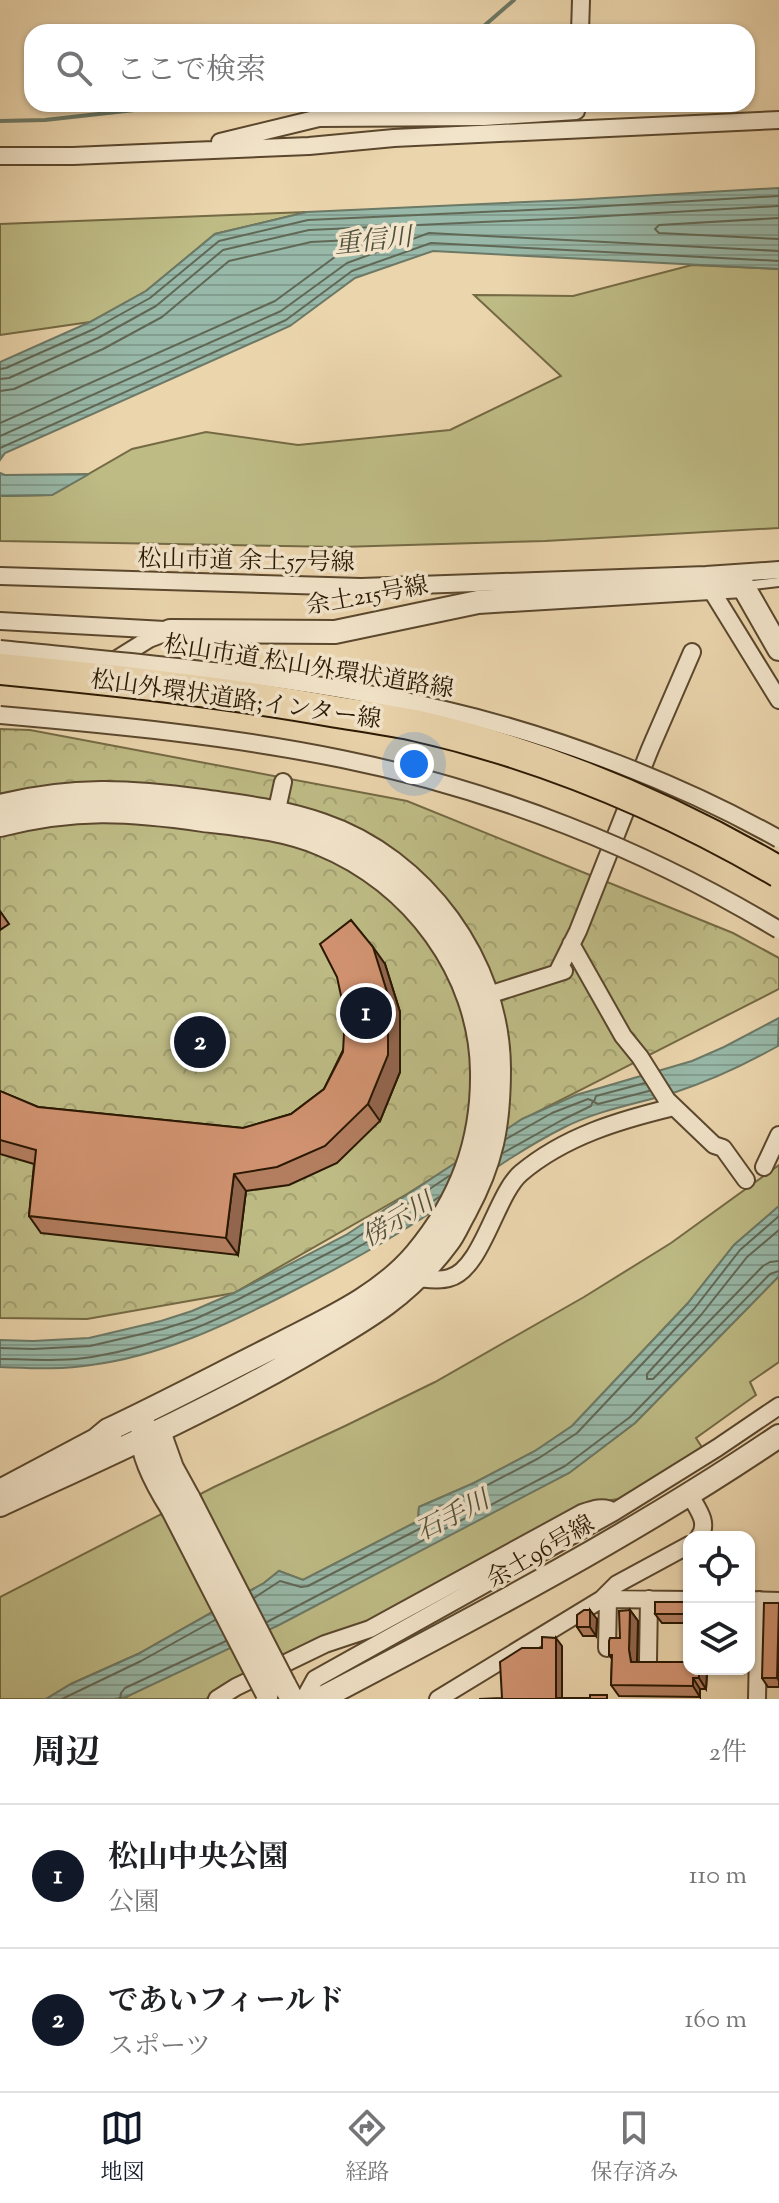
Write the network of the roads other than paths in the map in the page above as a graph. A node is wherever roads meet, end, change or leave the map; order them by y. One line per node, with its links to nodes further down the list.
1 (581, 0): 2 (street)
2 (580, 24)
3 (561, 112): 5 (street)
4 (779, 120): 5 (street)
5 (209, 149): 6 (street)
6 (0, 156)
7 (779, 570): 9 (street)
8 (0, 576): 10 (street, 松山市道 余土57号線)
9 (741, 580): 10 (street, 余土215号線); 11 (lane); 15 (street)
10 (708, 582): 13 (street, 余土215号線); 19 (street)
11 (779, 582)
12 (0, 621): 13 (street, 余土215号線)
13 (170, 631): 17 (street)
14 (0, 649): 25 (street, 松山市道 松山外環状道路線, bridge)
15 (779, 649)
16 (692, 652): 28 (street)
17 (0, 661)
18 (0, 669): 26 (highway, 松山外環状道路;インター線, bridge)
19 (779, 700)
20 (0, 715): 27 (street, bridge)
21 (283, 782): 23 (street)
22 (0, 806): 23 (street)
23 (274, 820): 24 (street); 31 (street)
24 (0, 825)
25 (779, 839)
26 (779, 872)
27 (779, 930)
28 (571, 944): 29 (street); 30 (street)
29 (582, 966): 30 (street); 33 (street)
30 (557, 973): 31 (street)
31 (479, 998): 32 (street)
32 (490, 1104): 37 (street); 39 (street)
33 (671, 1104): 36 (street); 37 (street)
34 (779, 1135): 35 (street)
35 (764, 1167)
36 (746, 1180)
37 (418, 1278): 40 (street)
38 (779, 1406): 49 (street)
39 (153, 1409): 42 (street); 43 (street)
40 (192, 1416): 42 (street); 44 (street)
41 (779, 1436): 46 (street, 余土96号線)
42 (146, 1440): 43 (street); 44 (street); 47 (street)
43 (104, 1446): 45 (street); 48 (street)
44 (172, 1468): 47 (street)
45 (6, 1483)
46 (689, 1494): 50 (street); 65 (street, 余土96号線)
47 (180, 1504): 62 (street, bridge)
48 (0, 1505)
49 (614, 1512): 63 (street); 64 (street)
50 (703, 1531)
51 (683, 1548): 52 (street)
52 (636, 1573): 53 (street); 54 (street)
53 (605, 1599): 54 (street); 59 (street); 61 (street)
54 (646, 1599): 55 (street); 60 (street)
55 (683, 1600)
56 (755, 1600): 57 (street)
57 (779, 1601)
58 (754, 1603): 67 (street)
59 (607, 1648)
60 (648, 1661)
61 (461, 1692): 66 (street)
62 (278, 1694)
63 (217, 1699)
64 (304, 1699)
65 (320, 1699)
66 (438, 1699)
67 (757, 1699)

